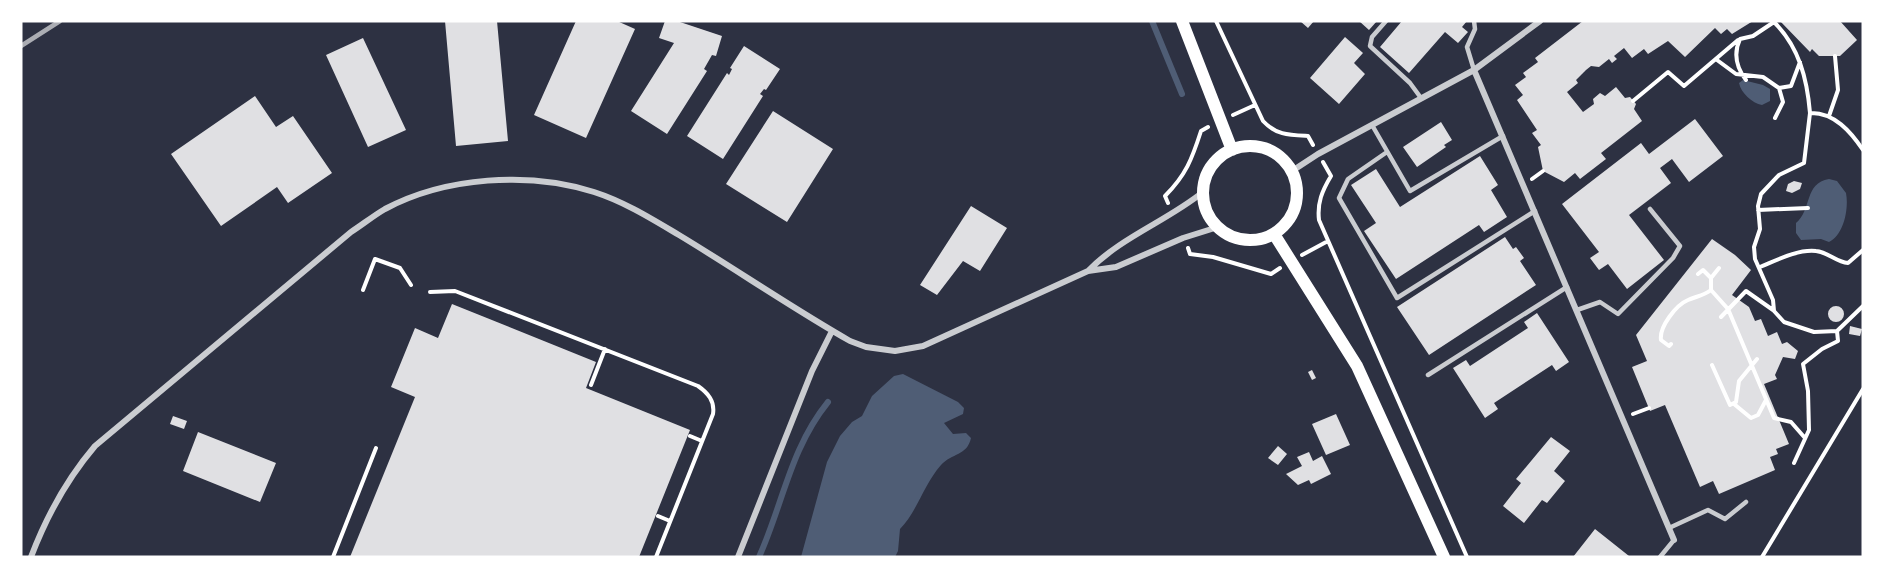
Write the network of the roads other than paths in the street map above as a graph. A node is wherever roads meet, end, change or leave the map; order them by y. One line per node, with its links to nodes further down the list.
1 (1182, 21): 9 (main road)
2 (1386, 21): 6 (lane)
3 (1474, 21): 5 (lane)
4 (1540, 21): 5 (street)
5 (1474, 69): 6 (street); 8 (street)
6 (1421, 98): 7 (street)
7 (1372, 125): 10 (lane); 11 (street)
8 (1503, 136): 10 (lane); 14 (street)
9 (1232, 150): 11 (main road); 12 (main road)
10 (1387, 152): 14 (lane)
11 (1292, 171): 16 (main road)
12 (1203, 192): 15 (main road); 17 (street)
13 (1650, 209): 19 (lane)
14 (1535, 210): 18 (street)
15 (1218, 227): 16 (main road); 17 (street)
16 (1275, 234): 27 (main road)
17 (1088, 271): 20 (street)
18 (1567, 287): 19 (street); 21 (lane)
19 (1577, 310): 23 (street)
20 (832, 330): 25 (street); 26 (street)
21 (1428, 375)
22 (1746, 502): 23 (lane)
23 (1669, 528): 24 (street)
24 (1674, 540): 28 (lane)
25 (31, 557)
26 (738, 557)
27 (1444, 557)
28 (1660, 557)

